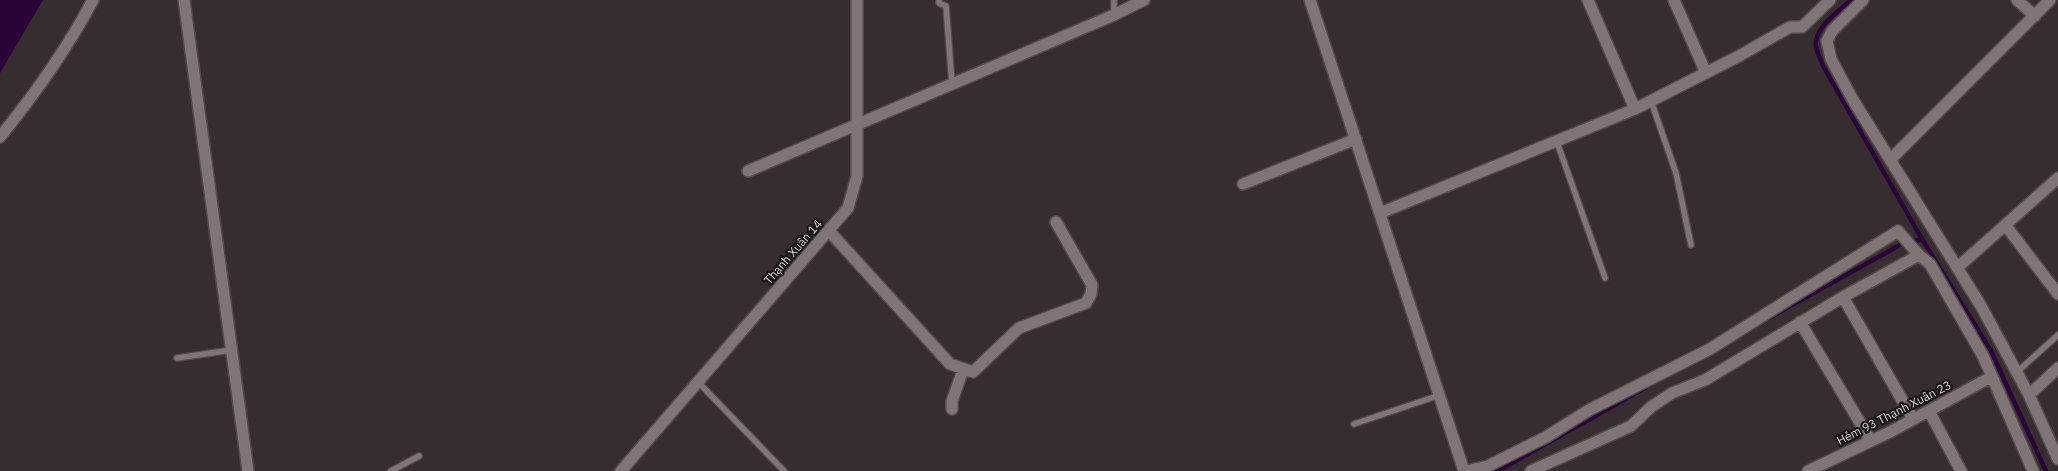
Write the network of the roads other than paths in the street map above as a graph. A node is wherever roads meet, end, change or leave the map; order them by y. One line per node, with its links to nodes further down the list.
1 (93, 0): 21 (street)
2 (184, 0): 40 (street)
3 (857, 0): 20 (street, Thạnh Xuân 14)
4 (939, 0): 17 (lane)
5 (1114, 0): 14 (lane)
6 (1144, 0): 14 (street)
7 (1310, 0): 22 (street)
8 (1588, 0): 19 (street)
9 (1674, 0): 16 (street)
10 (1830, 0): 16 (street)
11 (1863, 0): 24 (street)
12 (2018, 0): 15 (street)
13 (2050, 0): 15 (street)
14 (1114, 16): 17 (street)
15 (2035, 16): 24 (street)
16 (1706, 73): 18 (street)
17 (952, 84): 20 (street)
18 (1651, 101): 19 (street); 32 (lane)
19 (1635, 109): 23 (street)
20 (858, 124): 25 (street); 31 (street, Thạnh Xuân 14)
21 (0, 137)
22 (1356, 139): 27 (street); 28 (street)
23 (1557, 142): 28 (street); 35 (lane)
24 (1890, 160): 34 (street)
25 (748, 171)
26 (2058, 178): 30 (street)
27 (1243, 184)
28 (1380, 213): 47 (street)
29 (1056, 222): 43 (street)
30 (2006, 226): 34 (street); 36 (street)
31 (829, 231): 43 (street); 46 (street, Thạnh Xuân 14)
32 (1691, 246)
33 (1919, 256): 37 (street); 45 (street); 60 (street)
34 (1957, 268): 44 (street)
35 (1605, 278)
36 (2058, 294)
37 (1843, 297): 38 (street); 51 (street)
38 (1800, 322): 53 (street); 61 (street)
39 (2058, 335): 44 (lane)
40 (232, 350): 41 (lane); 56 (street)
41 (177, 358)
42 (2058, 368): 48 (street)
43 (963, 370): 49 (street)
44 (2017, 372): 48 (street)
45 (1991, 378): 50 (street, Hẻm 93 Thạnh Xuân 23); 64 (street)
46 (698, 382): 58 (street, Thạnh Xuân 14); 59 (lane)
47 (1440, 395): 52 (lane); 60 (street)
48 (2029, 395): 55 (street)
49 (952, 409)
50 (1929, 411): 51 (street, Hẻm 93 Thạnh Xuân 23); 63 (street)
51 (1913, 419): 53 (street, Hẻm 93 Thạnh Xuân 23)
52 (1354, 424)
53 (1871, 441): 62 (street, Hẻm 93 Thạnh Xuân 23)
54 (419, 456): 57 (lane)
55 (2058, 459)
56 (248, 471)
57 (391, 471)
58 (621, 471)
59 (784, 471)
60 (1465, 471)
61 (1531, 471)
62 (1808, 471)
63 (1961, 471)
64 (2033, 471)

